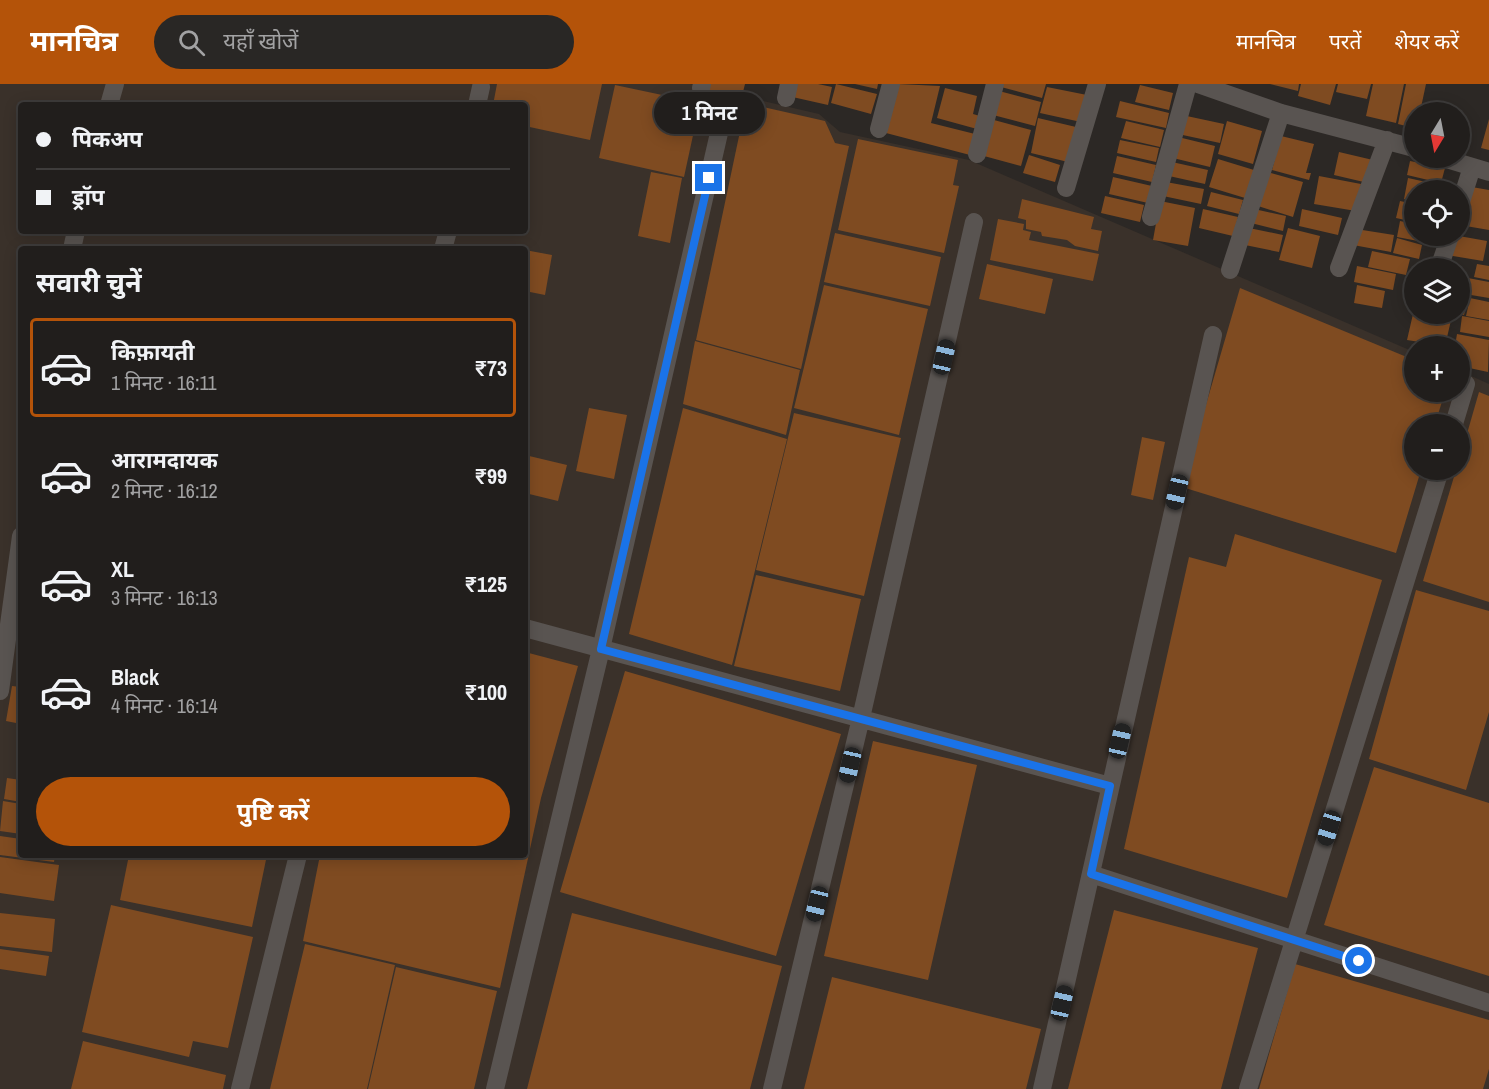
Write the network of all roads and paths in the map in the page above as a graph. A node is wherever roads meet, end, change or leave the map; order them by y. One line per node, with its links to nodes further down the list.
1 (115, 84): 8 (street)
2 (891, 84): 11 (street)
3 (995, 84): 15 (street)
4 (1097, 84): 17 (street)
5 (1188, 84): 19 (street)
6 (1198, 84): 10 (street)
7 (481, 87): 9 (street)
8 (110, 102)
9 (478, 102)
10 (1281, 113): 13 (street); 22 (street)
11 (879, 129)
12 (719, 133): 27 (street)
13 (1387, 140): 14 (street); 21 (street)
14 (1404, 145)
15 (977, 154)
16 (1481, 169): 18 (street)
17 (1066, 188)
18 (1470, 188)
19 (1150, 217)
20 (974, 222): 29 (street)
21 (1340, 268)
22 (1230, 270)
23 (1213, 334): 30 (street)
24 (1437, 480): 33 (street)
25 (18, 558): 28 (street)
26 (528, 629): 27 (street)
27 (601, 649): 29 (street); 36 (street)
28 (0, 691)
29 (861, 718): 30 (street); 37 (street)
30 (1110, 786): 32 (street)
31 (297, 858): 35 (street)
32 (1091, 874): 33 (street); 38 (street)
33 (1294, 940): 34 (street); 39 (street)
34 (1489, 1003)
35 (240, 1089)
36 (495, 1089)
37 (772, 1089)
38 (1042, 1089)
39 (1248, 1089)

